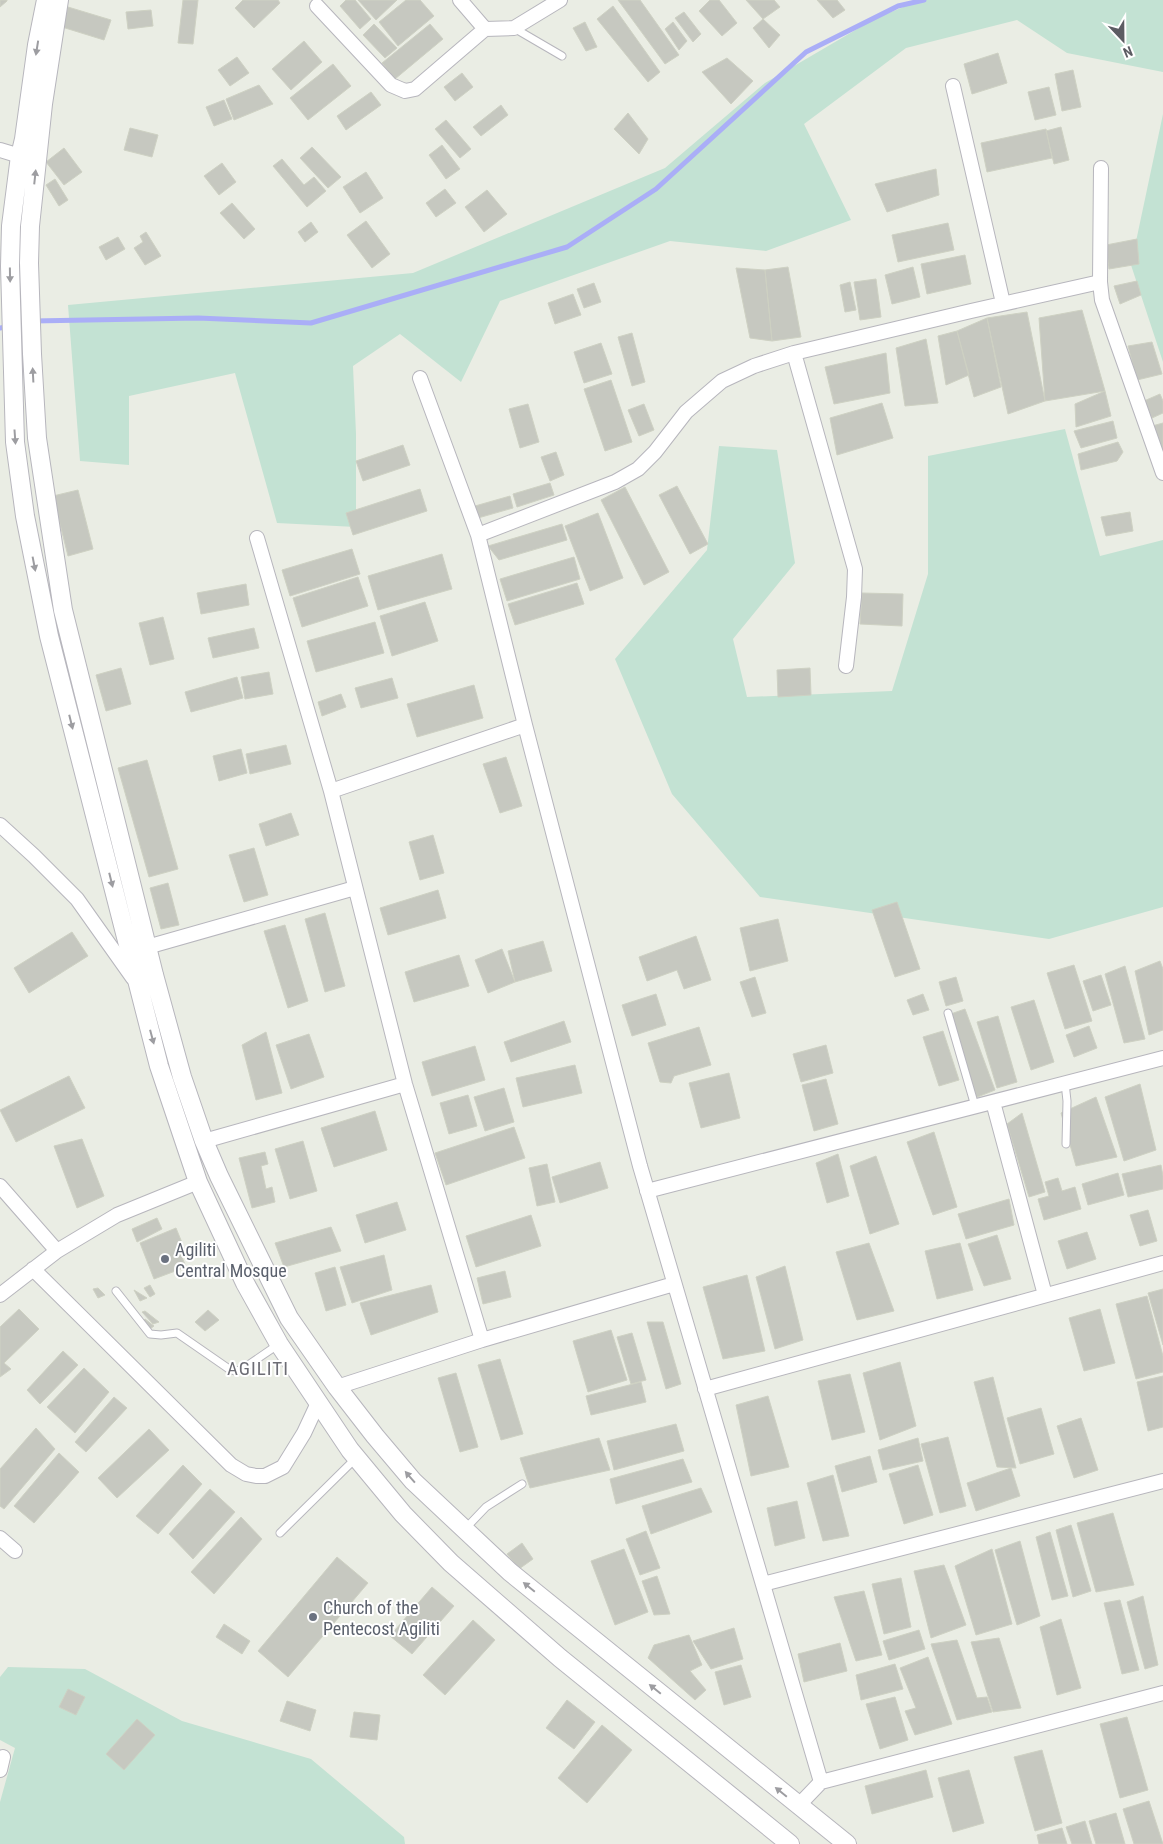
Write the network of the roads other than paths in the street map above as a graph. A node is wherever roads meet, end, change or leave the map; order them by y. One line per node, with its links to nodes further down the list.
1 (46, 0): 11 (street, one-way to 11)
2 (59, 0): 11 (street)
3 (460, 0): 7 (street)
4 (560, 0): 6 (street)
5 (317, 6): 7 (street)
6 (514, 28): 7 (street); 8 (lane)
7 (485, 30)
8 (562, 56)
9 (953, 86): 14 (street)
10 (0, 150): 11 (street)
11 (28, 156): 25 (street, one-way to 11); 26 (street, one-way to 26)
12 (1101, 168): 13 (street)
13 (1100, 282): 14 (street); 17 (street)
14 (1003, 303): 15 (street)
15 (794, 353): 18 (street); 20 (street)
16 (420, 378): 18 (street)
17 (1163, 472)
18 (478, 535): 21 (street)
19 (257, 538): 22 (street)
20 (846, 666)
21 (525, 725): 22 (street); 37 (street)
22 (331, 792): 24 (street)
23 (0, 824): 26 (street)
24 (355, 888): 25 (street); 30 (street)
25 (147, 947): 33 (street)
26 (137, 984): 35 (street, one-way to 35)
27 (948, 1013): 32 (lane)
28 (1163, 1058): 29 (street)
29 (1065, 1083): 31 (street); 34 (lane)
30 (404, 1084): 33 (street); 45 (street)
31 (993, 1102): 32 (street); 44 (street)
32 (975, 1106): 37 (street)
33 (204, 1141): 47 (street)
34 (1066, 1144)
35 (198, 1182): 38 (street); 46 (street)
36 (0, 1186): 38 (street)
37 (647, 1191): 41 (street)
38 (57, 1251): 40 (street)
39 (1163, 1263): 44 (street)
40 (33, 1269): 43 (street); 49 (street)
41 (674, 1284): 45 (street); 48 (street)
42 (116, 1291): 46 (lane)
43 (0, 1295)
44 (1045, 1295): 48 (street)
45 (482, 1340): 47 (street)
46 (279, 1344): 49 (street)
47 (337, 1387): 53 (street, one-way to 47)
48 (705, 1389): 57 (street)
49 (318, 1403): 50 (street)
50 (356, 1458): 54 (lane); 61 (street)
51 (1163, 1481): 57 (street)
52 (522, 1484): 53 (lane)
53 (465, 1530): 60 (street, one-way to 53)
54 (280, 1533)
55 (0, 1538): 56 (street)
56 (16, 1551)
57 (763, 1584): 59 (street)
58 (1163, 1693): 59 (street)
59 (822, 1782): 60 (street)
60 (798, 1806): 62 (street)
61 (790, 1844)
62 (847, 1844)

